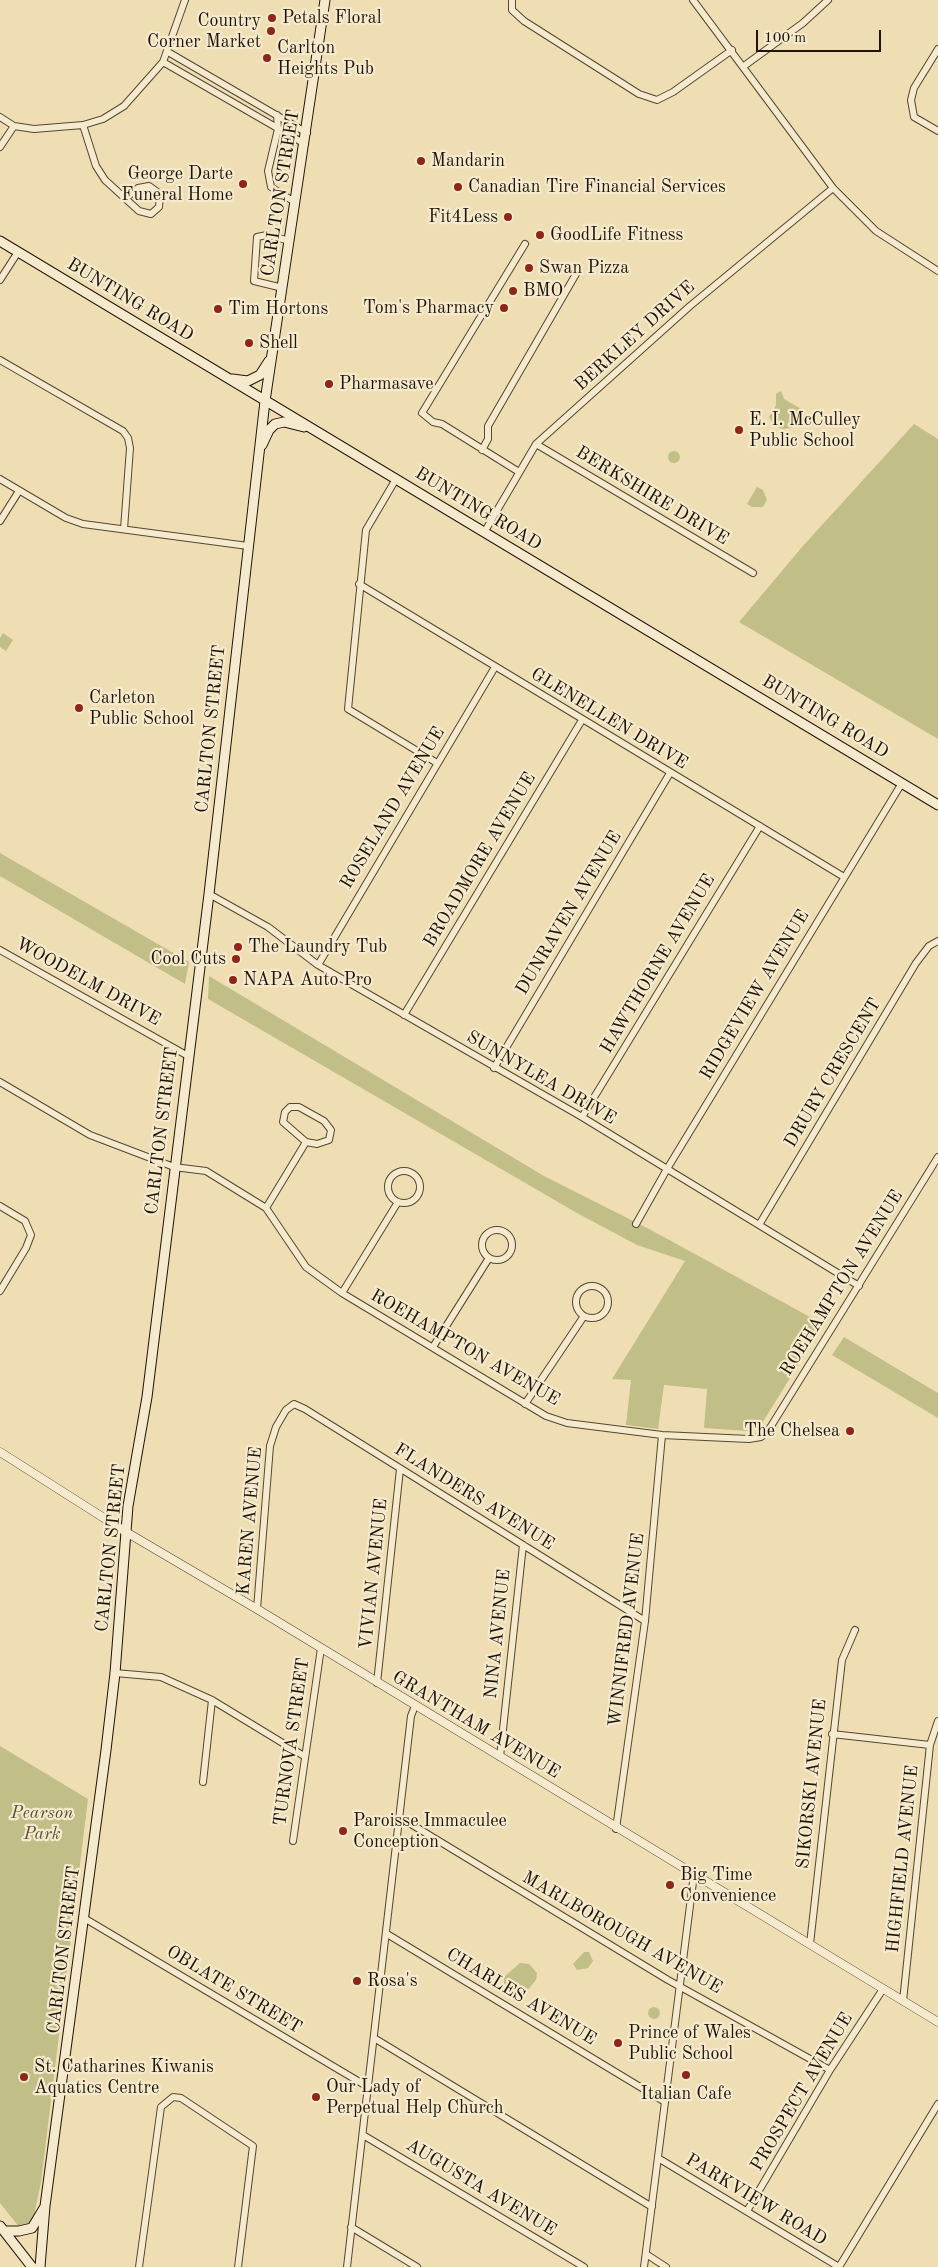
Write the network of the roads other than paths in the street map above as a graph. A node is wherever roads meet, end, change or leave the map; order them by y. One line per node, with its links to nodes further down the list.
1 (185, 0): 8 (street)
2 (325, 0): 17 (main road, CARLTON STREET)
3 (512, 0): 7 (street)
4 (693, 0): 7 (street)
5 (828, 0): 10 (street)
6 (938, 49): 16 (street)
7 (732, 50): 10 (street)
8 (168, 52): 9 (street); 11 (street)
9 (163, 62): 13 (street); 15 (street)
10 (744, 66): 20 (street)
11 (277, 115): 15 (street); 17 (street)
12 (0, 117): 14 (street)
13 (84, 125): 14 (street); 21 (street)
14 (14, 126): 19 (street)
15 (278, 129): 18 (street); 22 (street)
16 (938, 131)
17 (307, 132): 18 (main road, CARLTON STREET)
18 (305, 144): 22 (main road, CARLTON STREET)
19 (0, 147)
20 (833, 188): 27 (street); 36 (street, BERKLEY DRIVE)
21 (126, 198): 21 (street)
22 (296, 203): 24 (main road, CARLTON STREET)
23 (0, 241): 26 (main road, BUNTING ROAD)
24 (290, 241): 30 (main road, CARLTON STREET); 30 (street)
25 (525, 244): 37 (street)
26 (18, 252): 29 (street); 33 (main road, BUNTING ROAD)
27 (938, 271)
28 (576, 274): 37 (street)
29 (0, 280)
30 (283, 288): 31 (main road, CARLTON STREET)
31 (272, 357): 33 (main road); 34 (main road, CARLTON STREET)
32 (0, 360): 44 (street)
33 (229, 379): 34 (main road, BUNTING ROAD)
34 (265, 401): 35 (main road, BUNTING ROAD); 38 (main road, CARLTON STREET)
35 (310, 428): 38 (main road); 41 (main road, BUNTING ROAD)
36 (536, 444): 39 (street, BERKLEY DRIVE); 47 (street, BERKSHIRE DRIVE)
37 (482, 450): 39 (street)
38 (259, 452): 46 (main road, CARLTON STREET)
39 (519, 472): 45 (street, BERKLEY DRIVE)
40 (0, 479): 42 (street)
41 (396, 479): 45 (main road, BUNTING ROAD); 48 (street)
42 (19, 491): 43 (street); 44 (street)
43 (0, 522)
44 (124, 529): 46 (street)
45 (484, 531): 53 (main road, BUNTING ROAD)
46 (248, 546): 57 (main road, CARLTON STREET)
47 (753, 573)
48 (360, 584): 49 (street, GLENELLEN DRIVE); 51 (street)
49 (495, 667): 50 (street, GLENELLEN DRIVE); 51 (street, ROSELAND AVENUE)
50 (582, 720): 52 (street, GLENELLEN DRIVE); 61 (street, BROADMORE AVENUE)
51 (437, 763): 60 (street, ROSELAND AVENUE)
52 (670, 773): 55 (street, GLENELLEN DRIVE); 63 (street, DUNRAVEN AVENUE)
53 (902, 783): 54 (main road, BUNTING ROAD); 56 (street, RIDGEVIEW AVENUE)
54 (938, 805)
55 (760, 826): 56 (street, GLENELLEN DRIVE); 65 (street, HAWTHORNE AVENUE)
56 (844, 878): 69 (street, RIDGEVIEW AVENUE)
57 (209, 894): 60 (street, SUNNYLEA DRIVE); 62 (main road, CARLTON STREET)
58 (938, 941): 74 (street, DRURY CRESCENT)
59 (0, 950): 62 (street, WOODELM DRIVE)
60 (318, 965): 61 (street, SUNNYLEA DRIVE)
61 (404, 1016): 63 (street, SUNNYLEA DRIVE)
62 (188, 1056): 68 (main road, CARLTON STREET)
63 (494, 1068): 65 (street, SUNNYLEA DRIVE)
64 (0, 1082): 68 (street, ROEHAMPTON AVENUE)
65 (582, 1117): 69 (street, SUNNYLEA DRIVE)
66 (306, 1142): 66 (street); 72 (street)
67 (938, 1156): 76 (street, ROEHAMPTON AVENUE)
68 (174, 1167): 72 (street, ROEHAMPTON AVENUE); 86 (main road, CARLTON STREET)
69 (667, 1169): 73 (street, RIDGEVIEW AVENUE); 74 (street, SUNNYLEA DRIVE)
70 (398, 1202): 70 (street); 78 (street)
71 (0, 1206): 77 (street)
72 (266, 1208): 78 (street, ROEHAMPTON AVENUE)
73 (636, 1224)
74 (759, 1225): 76 (street, SUNNYLEA DRIVE)
75 (490, 1258): 75 (street); 80 (street)
76 (859, 1286): 83 (street, ROEHAMPTON AVENUE)
77 (0, 1291)
78 (342, 1293): 80 (street, ROEHAMPTON AVENUE)
79 (584, 1316): 79 (street); 81 (street)
80 (433, 1347): 81 (street, ROEHAMPTON AVENUE)
81 (525, 1404): 83 (street, ROEHAMPTON AVENUE)
82 (286, 1410): 85 (street, FLANDERS AVENUE); 88 (street, KAREN AVENUE)
83 (662, 1435): 89 (street, WINNIFRED AVENUE)
84 (0, 1452): 86 (street, GRANTHAM AVENUE)
85 (400, 1469): 87 (street, FLANDERS AVENUE); 93 (street, VIVIAN AVENUE)
86 (126, 1532): 88 (street, GRANTHAM AVENUE); 92 (main road, CARLTON STREET)
87 (523, 1545): 89 (street, FLANDERS AVENUE); 100 (street, NINA AVENUE)
88 (257, 1609): 91 (street, GRANTHAM AVENUE)
89 (645, 1621): 103 (street, WINNIFRED AVENUE)
90 (855, 1630): 97 (street, SIKORSKI AVENUE)
91 (322, 1648): 93 (street, GRANTHAM AVENUE); 99 (street, TURNOVA STREET)
92 (115, 1673): 94 (street); 106 (main road, CARLTON STREET)
93 (377, 1682): 95 (street, GRANTHAM AVENUE)
94 (212, 1700): 99 (street); 101 (street)
95 (415, 1706): 100 (street, GRANTHAM AVENUE); 102 (street)
96 (938, 1721): 98 (street, HIGHFIELD AVENUE)
97 (832, 1734): 98 (street); 108 (street, SIKORSKI AVENUE)
98 (930, 1745): 111 (street, HIGHFIELD AVENUE)
99 (304, 1756): 104 (street, TURNOVA STREET)
100 (500, 1757): 103 (street, GRANTHAM AVENUE)
101 (203, 1782)
102 (400, 1818): 107 (street); 109 (street, MARLBOROUGH AVENUE)
103 (616, 1829): 105 (street, GRANTHAM AVENUE)
104 (293, 1841)
105 (694, 1874): 108 (street, GRANTHAM AVENUE); 109 (street)
106 (84, 1918): 115 (street, OBLATE STREET); 120 (main road, CARLTON STREET)
107 (387, 1934): 113 (street); 116 (street, CHARLES AVENUE)
108 (810, 1944): 110 (street, GRANTHAM AVENUE)
109 (679, 1985): 114 (street, MARLBOROUGH AVENUE); 116 (street)
110 (883, 1989): 111 (street, GRANTHAM AVENUE); 114 (street, PROSPECT AVENUE)
111 (903, 2001): 112 (street, GRANTHAM AVENUE)
112 (938, 2022)
113 (374, 2038): 115 (street); 121 (street)
114 (830, 2070): 122 (street, PROSPECT AVENUE)
115 (368, 2087): 118 (street)
116 (665, 2102): 119 (street)
117 (938, 2104): 135 (street)
118 (362, 2135): 123 (street); 132 (street, AUGUSTA AVENUE)
119 (658, 2158): 121 (street); 122 (street, PARKVIEW ROAD)
120 (45, 2206): 124 (main road); 127 (main road, CARLTON STREET)
121 (652, 2207): 125 (street)
122 (747, 2211): 135 (street, PARKVIEW ROAD)
123 (351, 2227): 130 (street); 131 (street)
124 (2, 2229): 126 (main road)
125 (646, 2254): 133 (street); 134 (street)
126 (32, 2267)
127 (40, 2267)
128 (139, 2267): 129 (street)
129 (238, 2267)
130 (346, 2267)
131 (417, 2267)
132 (584, 2267)
133 (644, 2267)
134 (666, 2267)
135 (839, 2267)

